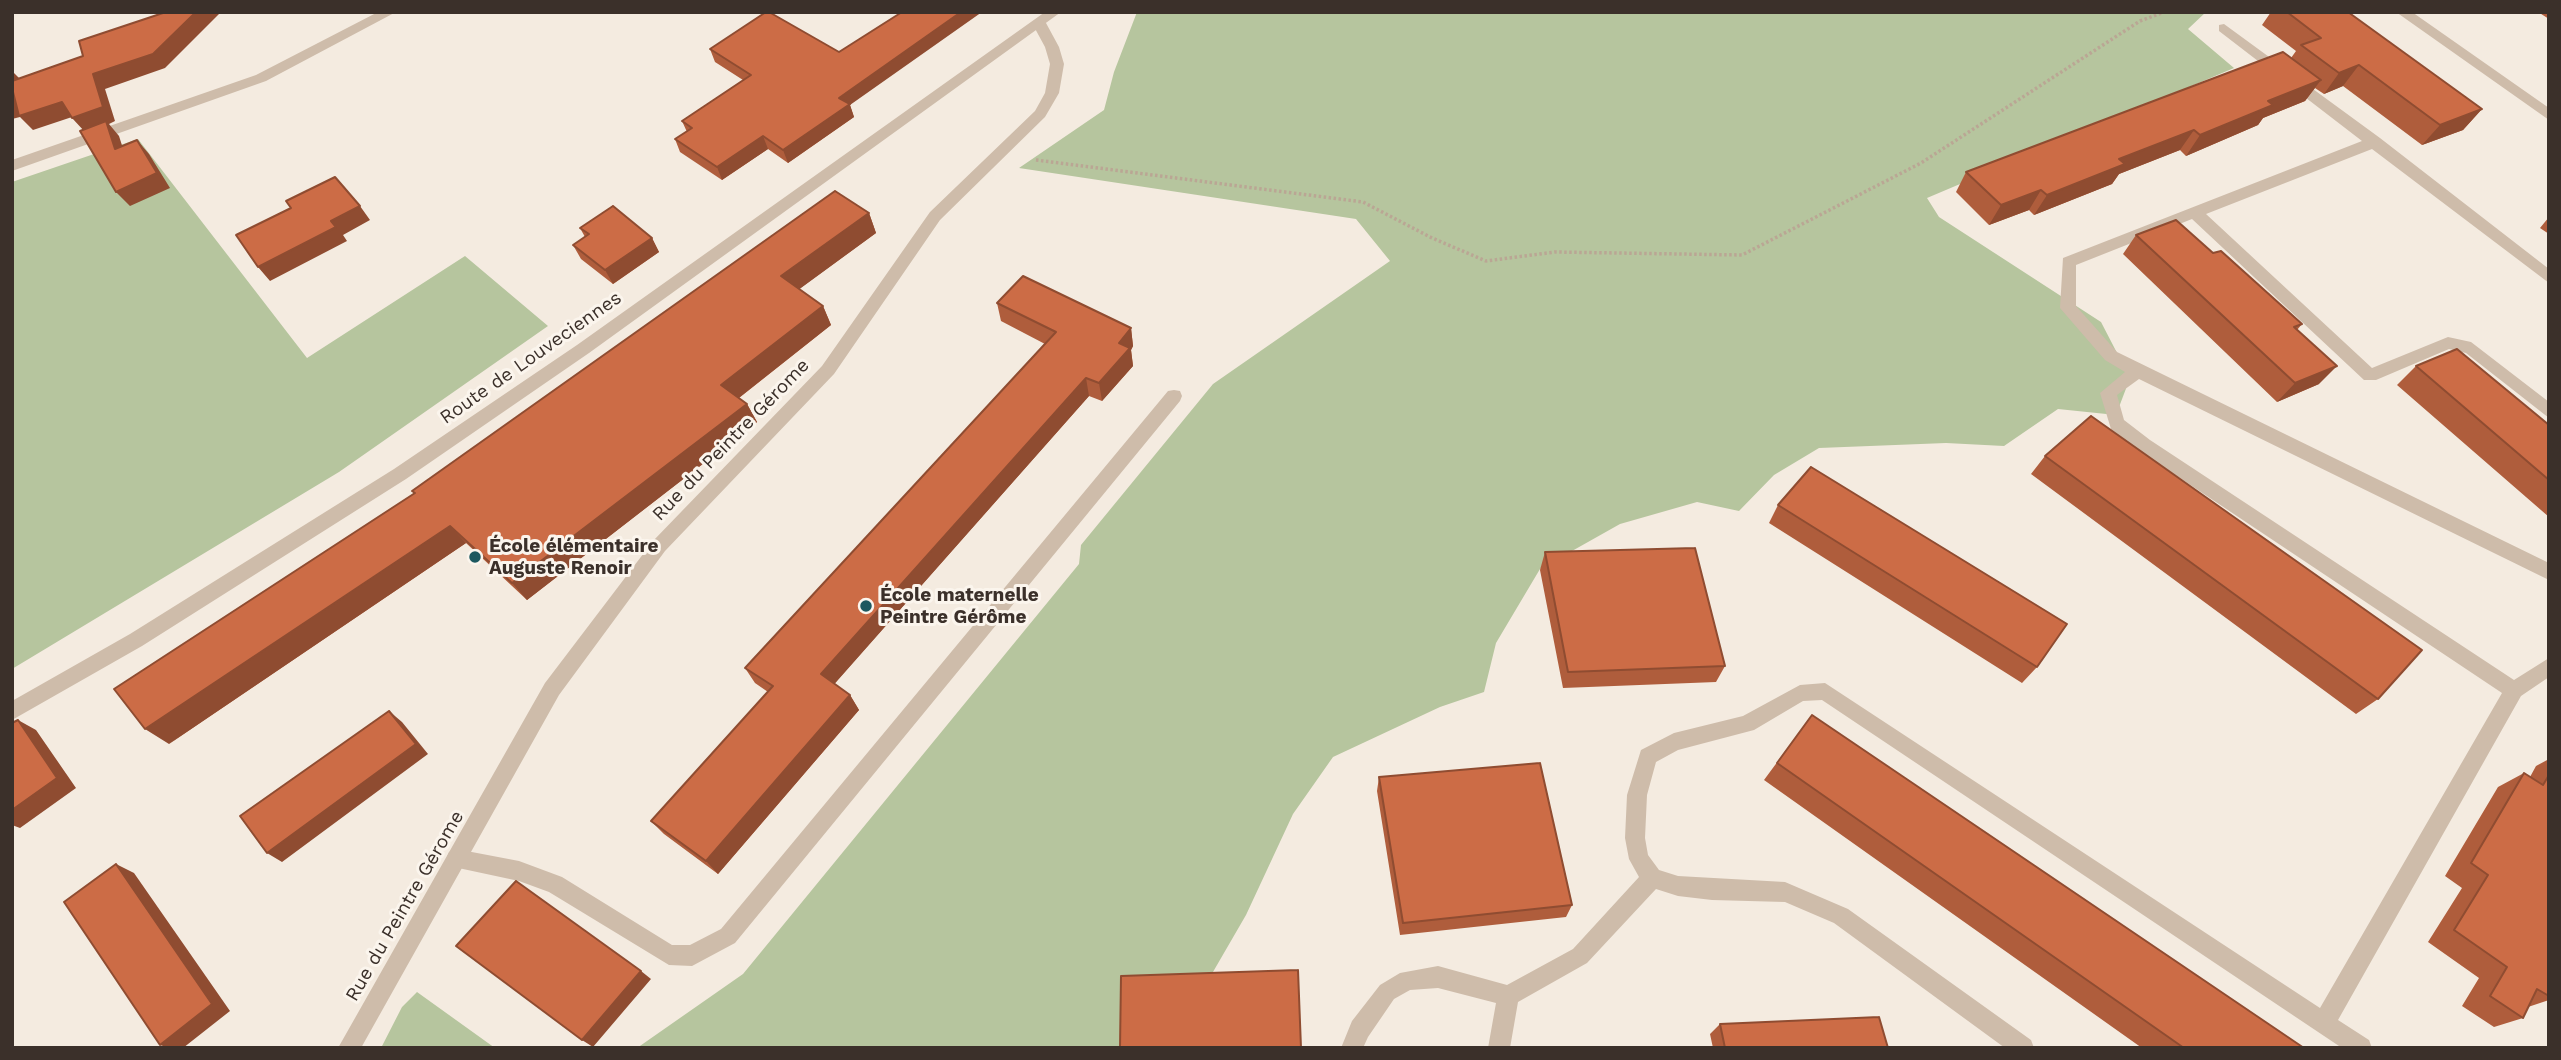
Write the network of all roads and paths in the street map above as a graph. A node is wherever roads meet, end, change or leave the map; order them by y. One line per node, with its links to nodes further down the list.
1 (389, 12): 10 (street)
2 (1054, 12): 5 (street, Route de Louveciennes)
3 (2164, 12): 9 (path)
4 (2403, 12): 7 (street)
5 (1039, 23): 9 (street, Rue du Peintre Gérome); 19 (street, Route de Louveciennes)
6 (2224, 28): 8 (street)
7 (2549, 115)
8 (2375, 142): 11 (street); 12 (street)
9 (998, 155): 20 (street, Rue du Peintre Gérome)
10 (12, 166)
11 (2194, 212): 13 (street); 15 (street)
12 (2549, 277)
13 (2138, 372): 16 (street); 18 (street)
14 (1174, 396): 20 (street)
15 (2549, 412)
16 (2549, 572)
17 (2549, 666): 18 (street)
18 (2514, 690): 23 (street)
19 (12, 711)
20 (456, 859): 24 (street, Rue du Peintre Gérome)
21 (1652, 878): 22 (street); 23 (street); 27 (street)
22 (1508, 996): 25 (street); 26 (street)
23 (2324, 1023): 28 (street)
24 (349, 1048)
25 (1352, 1048)
26 (1499, 1048)
27 (2023, 1048)
28 (2361, 1048)

